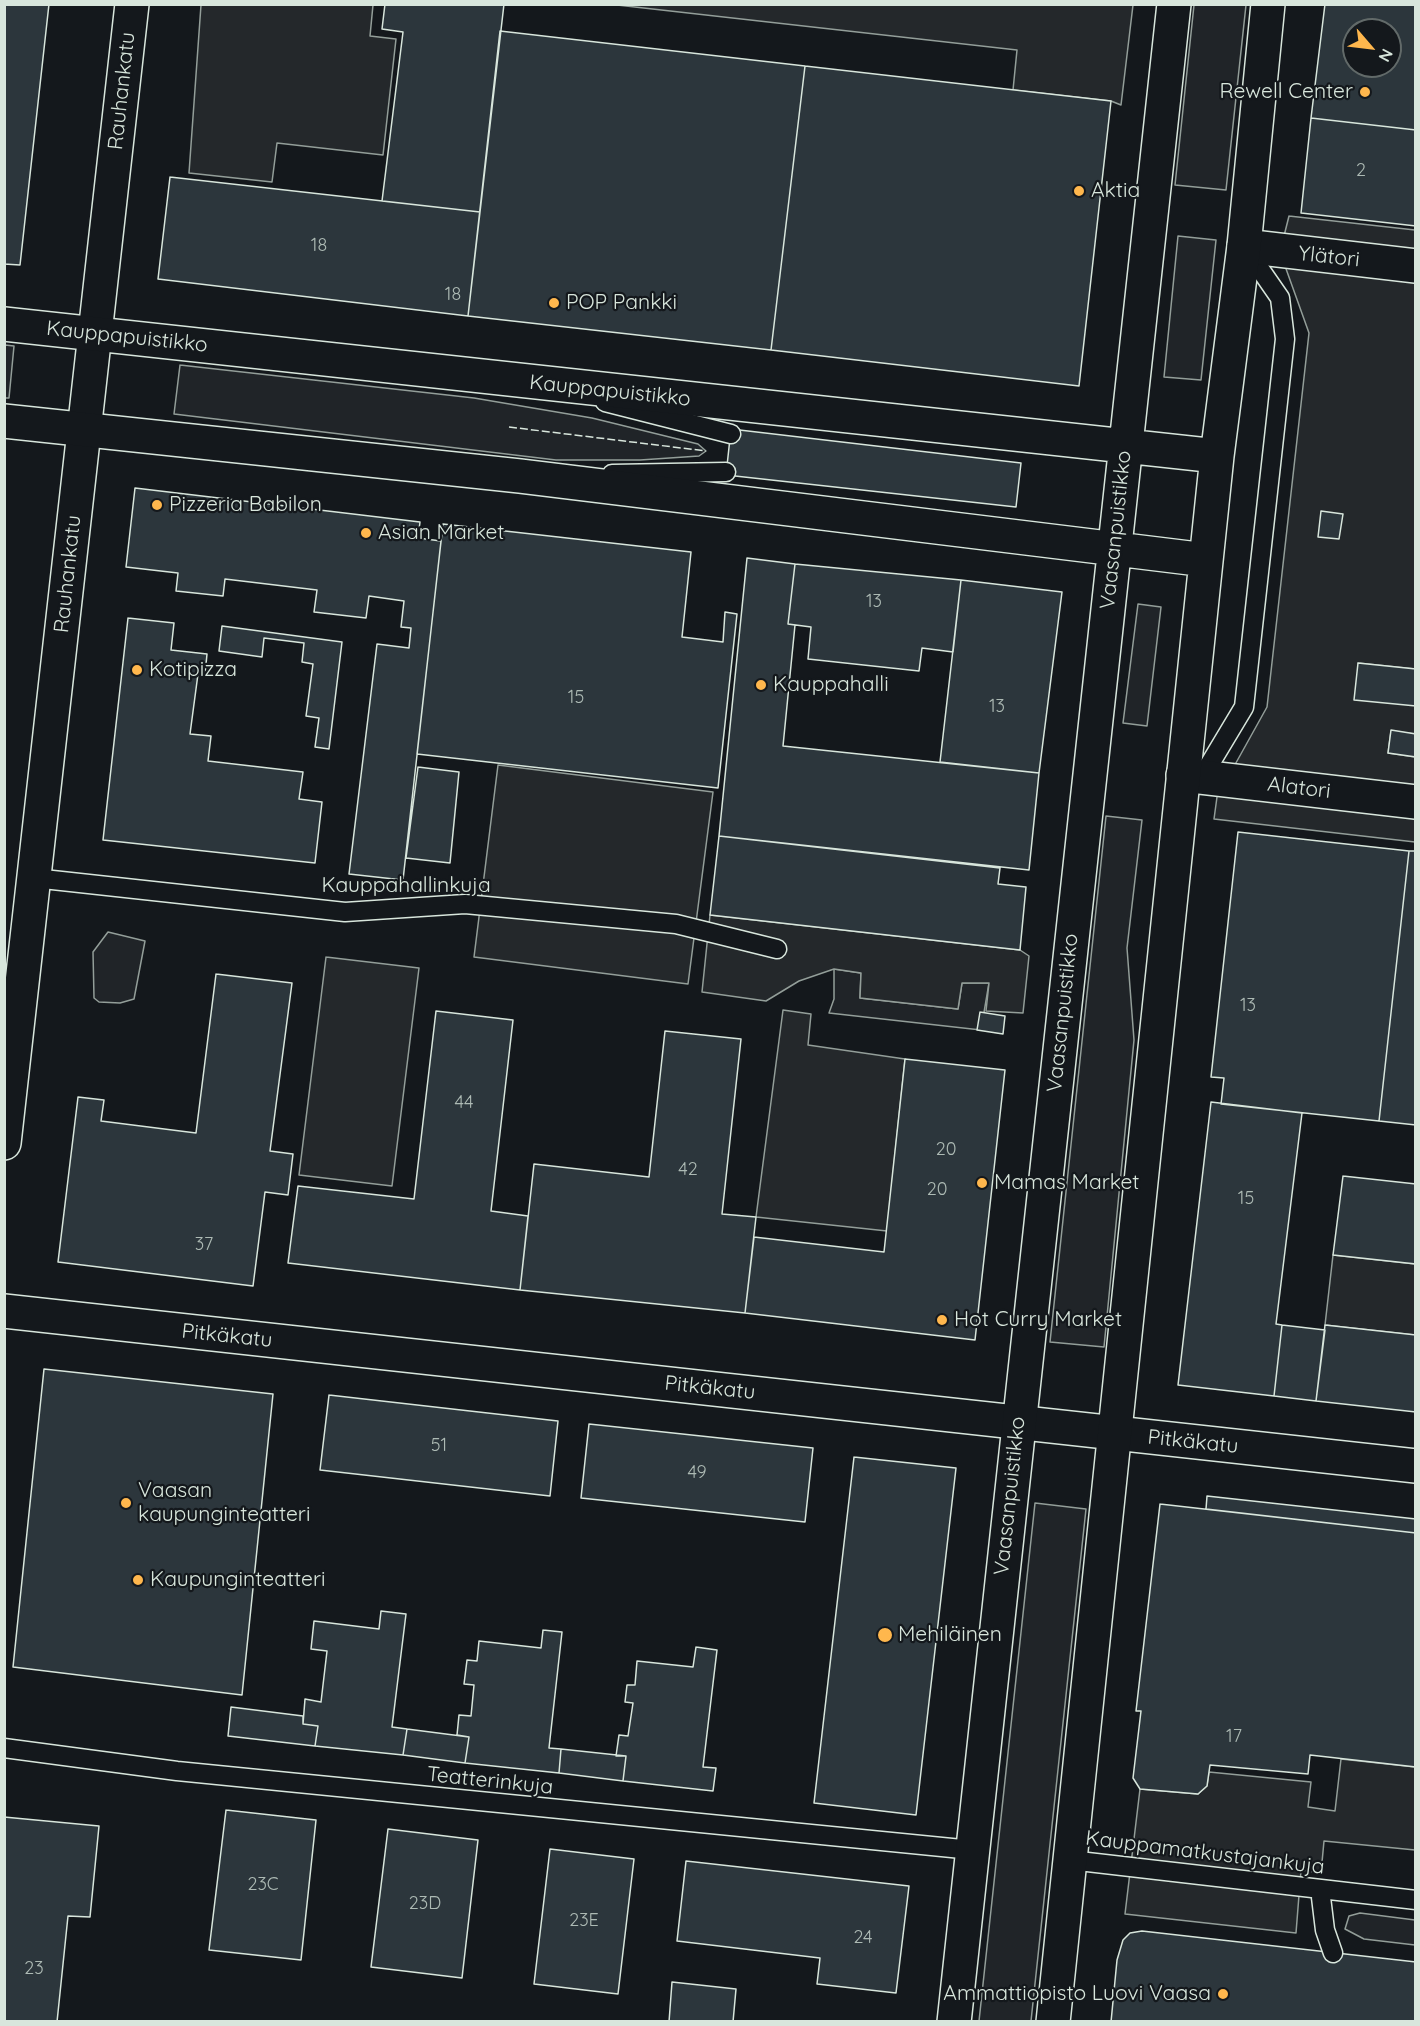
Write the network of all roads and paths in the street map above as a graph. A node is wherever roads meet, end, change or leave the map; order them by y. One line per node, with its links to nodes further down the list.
1 (132, 4): 7 (main road, Rauhankatu)
2 (1174, 4): 12 (main road, Vaasanpuistikko)
3 (1268, 4): 4 (main road)
4 (1244, 246): 5 (main road, Ylätori); 13 (main road); 18 (lane)
5 (1416, 266)
6 (4, 324): 7 (main road, Kauppapuistikko)
7 (95, 333): 8 (main road, Kauppapuistikko); 10 (main road, Rauhankatu)
8 (524, 382): 11 (lane); 12 (main road, Kauppapuistikko)
9 (4, 421): 10 (main road)
10 (84, 430): 15 (main road); 20 (main road, Rauhankatu)
11 (731, 435)
12 (1125, 446): 13 (main road, Kauppapuistikko); 16 (main road, Vaasanpuistikko)
13 (1216, 456): 17 (main road)
14 (726, 472): 15 (lane)
15 (520, 476): 16 (main road)
16 (1114, 549): 17 (main road); 24 (main road, Vaasanpuistikko)
17 (1206, 560): 18 (main road)
18 (1189, 784): 19 (main road, Alatori); 25 (main road)
19 (1416, 802)
20 (34, 878): 21 (lane, Kauppahallinkuja); 22 (main road, Rauhankatu)
21 (777, 949)
22 (4, 1143)
23 (4, 1311): 24 (main road, Pitkäkatu)
24 (1018, 1421): 25 (main road, Pitkäkatu); 28 (main road, Vaasanpuistikko)
25 (1113, 1433): 26 (main road, Pitkäkatu); 29 (main road)
26 (1416, 1467)
27 (4, 1748): 28 (lane, Teatterinkuja)
28 (972, 1850): 33 (main road, Vaasanpuistikko)
29 (1070, 1860): 30 (lane, Kauppamatkustajankuja); 34 (main road)
30 (1328, 1889): 31 (lane, Kauppamatkustajankuja); 32 (lane)
31 (1416, 1900)
32 (1333, 1953)
33 (954, 2022)
34 (1053, 2022)

